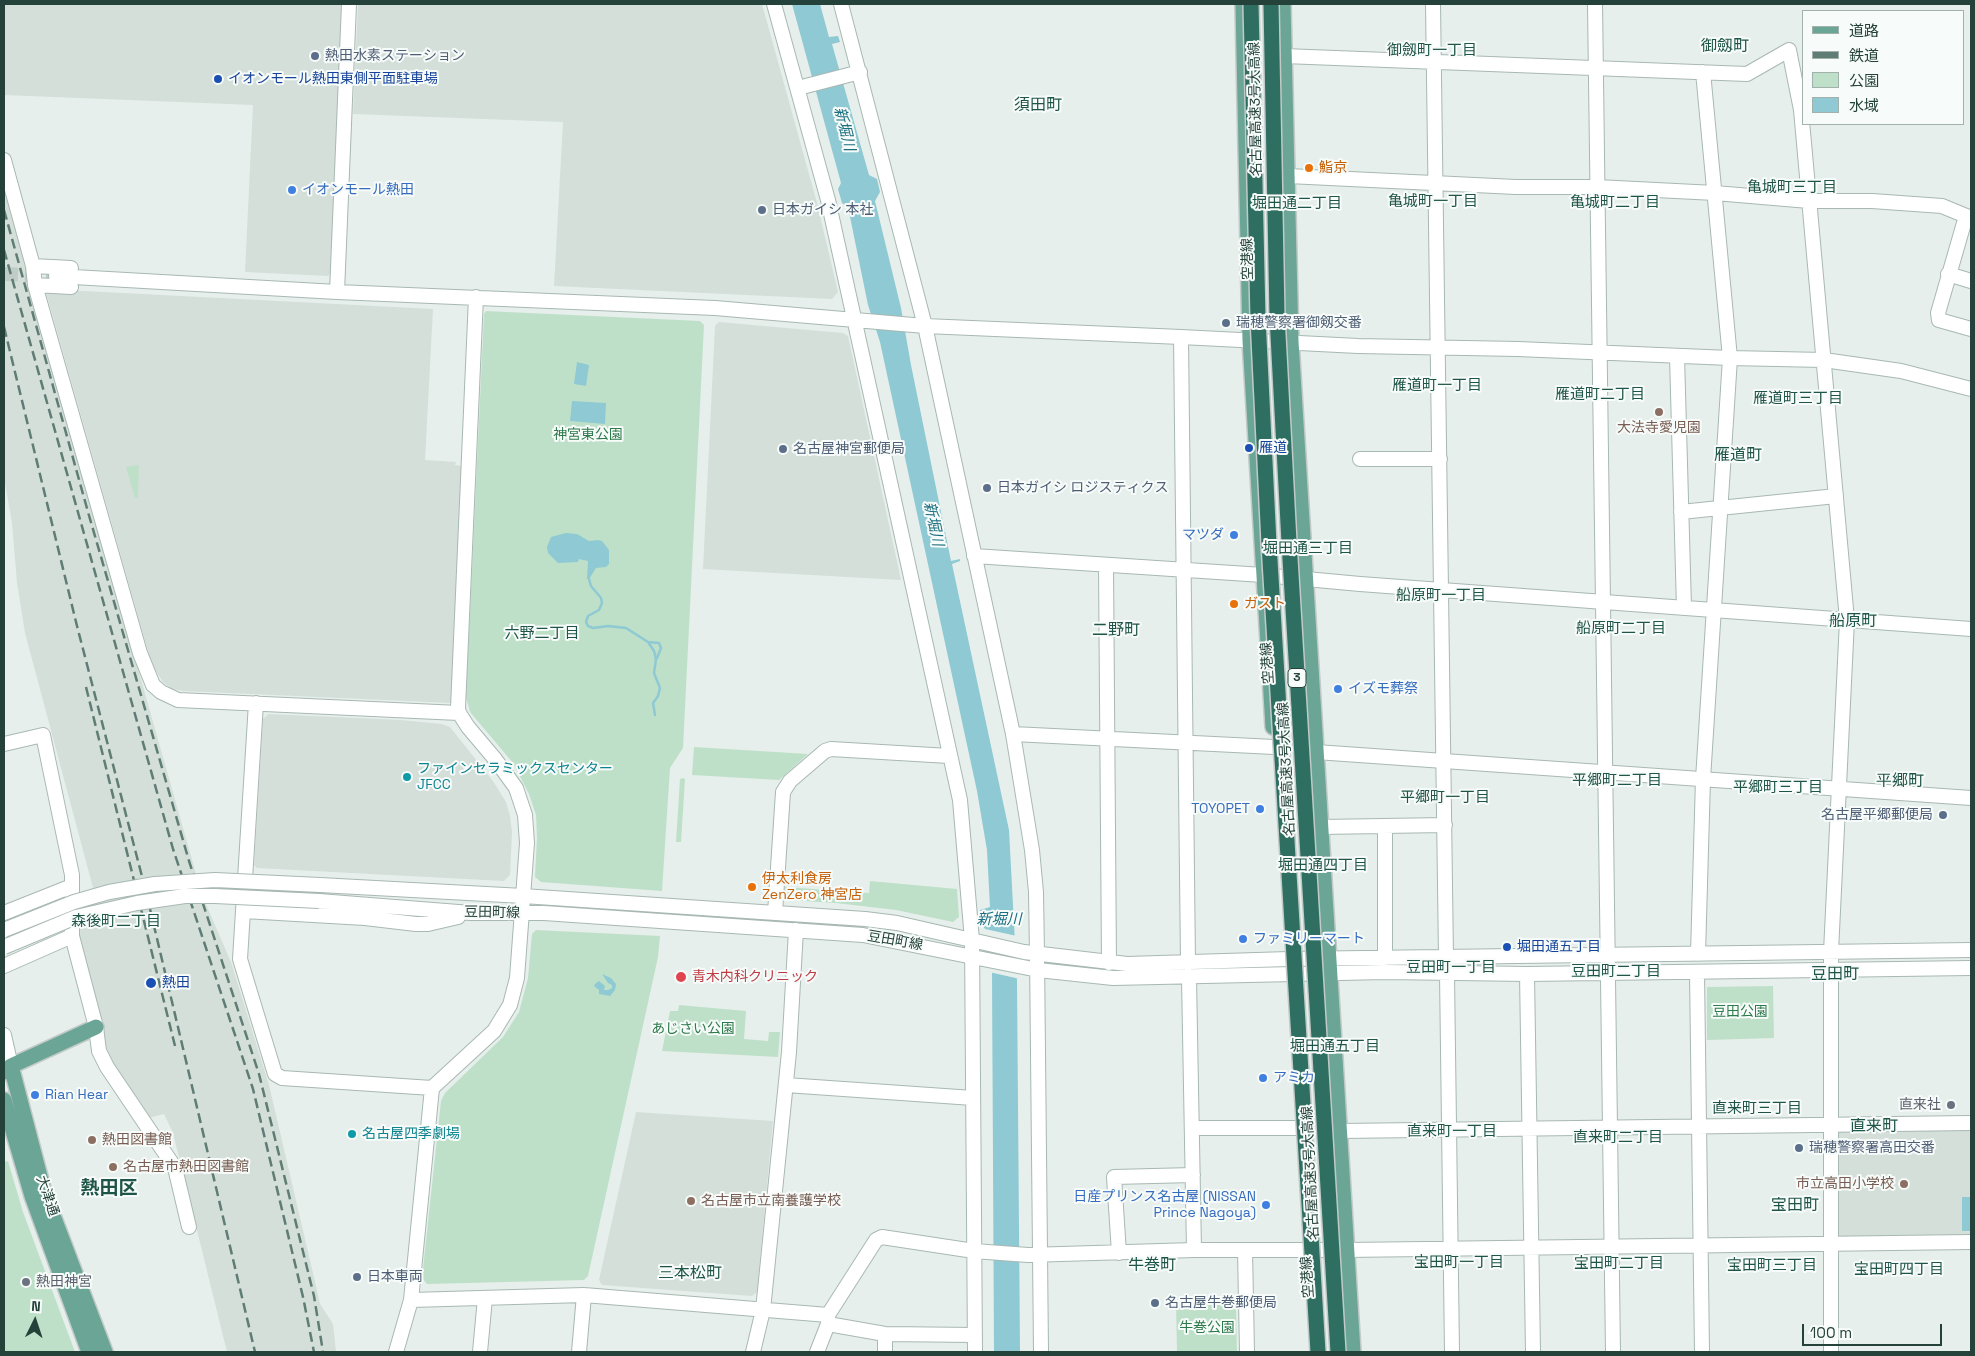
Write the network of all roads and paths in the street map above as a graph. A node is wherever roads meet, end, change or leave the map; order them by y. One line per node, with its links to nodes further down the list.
1 (349, 4): 32 (street)
2 (774, 4): 16 (street)
3 (841, 4): 15 (street)
4 (1243, 4): 38 (main road, 空港線)
5 (1251, 4): 166 (highway, 名古屋高速3号大高線 / 3, bridge)
6 (1263, 4): 51 (highway, bridge)
7 (1271, 4): 51 (highway, 名古屋高速3号大高線 / 3, bridge)
8 (1284, 4): 11 (main road)
9 (1433, 4): 12 (street)
10 (1595, 4): 13 (street)
11 (1284, 56): 12 (street); 20 (main road)
12 (1434, 63): 13 (street); 21 (street)
13 (1596, 68): 14 (street); 22 (street)
14 (1703, 72): 17 (street); 23 (street)
15 (855, 73): 16 (street); 35 (street)
16 (802, 87): 34 (street)
17 (1802, 121)
18 (1802, 125): 24 (street)
19 (4, 160): 26 (street)
20 (1288, 176): 21 (street); 39 (main road)
21 (1435, 183): 22 (street); 40 (street)
22 (1597, 187): 23 (street); 41 (street)
23 (1715, 193): 24 (street); 43 (street)
24 (1809, 201): 25 (street); 44 (street)
25 (1968, 217): 27 (street)
26 (33, 266): 30 (street); 31 (street)
27 (1948, 274): 29 (street); 36 (street)
28 (56, 276): 31 (street)
29 (1971, 281)
30 (35, 285): 31 (street); 63 (street)
31 (230, 286): 32 (street)
32 (337, 292): 33 (street)
33 (476, 298): 34 (street); 64 (street)
34 (860, 320): 35 (street); 71 (street)
35 (920, 326): 37 (street); 52 (street)
36 (1971, 329)
37 (1181, 337): 38 (street); 54 (street)
38 (1250, 340): 39 (street); 55 (main road, 空港線)
39 (1291, 342): 40 (street); 56 (main road)
40 (1438, 348): 41 (street); 47 (street)
41 (1599, 353): 42 (street); 58 (street)
42 (1677, 356): 43 (street); 50 (street)
43 (1730, 358): 44 (street); 49 (street)
44 (1824, 360): 45 (street); 48 (street)
45 (1971, 389)
46 (1360, 458): 47 (street)
47 (1440, 459): 57 (street)
48 (1836, 496): 49 (street); 61 (street)
49 (1721, 508): 50 (street); 60 (street)
50 (1681, 512): 59 (street)
51 (1289, 542): 168 (highway, 名古屋高速3号大高線 / 3, bridge)
52 (974, 556): 53 (street); 65 (street)
53 (1106, 565): 54 (street); 66 (street)
54 (1184, 570): 55 (street); 68 (street)
55 (1263, 575): 56 (street); 69 (main road, 空港線)
56 (1305, 580): 57 (street); 70 (main road)
57 (1442, 590): 58 (street); 72 (street)
58 (1602, 602): 59 (street); 73 (street)
59 (1684, 608): 60 (street)
60 (1714, 610): 61 (street); 74 (street)
61 (1847, 620): 62 (street); 75 (street)
62 (1971, 629)
63 (256, 703): 64 (street); 83 (street)
64 (459, 714): 82 (street)
65 (1013, 734): 66 (street); 95 (street)
66 (1108, 738): 68 (street); 103 (street)
67 (4, 744): 81 (street)
68 (1186, 744): 69 (street); 104 (street)
69 (1274, 747): 102 (main road, 空港線)
70 (1316, 752): 72 (street); 79 (main road)
71 (950, 756): 86 (street); 91 (street)
72 (1445, 761): 73 (street); 78 (street)
73 (1605, 772): 74 (street); 97 (street)
74 (1703, 779): 75 (street); 96 (street)
75 (1839, 789): 76 (street); 94 (street)
76 (1971, 798)
77 (1292, 822): 167 (highway)
78 (1445, 825): 80 (street); 99 (street)
79 (1320, 827): 80 (street); 100 (main road)
80 (1385, 827): 101 (street)
81 (72, 886): 84 (street); 90 (street)
82 (523, 896): 86 (street, 豆田町線); 87 (street); 88 (street, 豆田町線, bridge)
83 (244, 911): 85 (street); 120 (street)
84 (4, 913)
85 (471, 913): 87 (street, 豆田町線); 92 (street, 豆田町線, bridge)
86 (775, 913): 91 (street, 豆田町線)
87 (522, 914): 89 (street, 豆田町線); 120 (street)
88 (4, 930)
89 (796, 930): 98 (street, 豆田町線); 119 (street)
90 (72, 936): 105 (street); 116 (street)
91 (979, 942): 95 (street, 豆田町線); 98 (street)
92 (4, 947)
93 (1971, 950): 94 (street)
94 (1831, 952): 96 (street); 108 (street)
95 (1030, 953): 103 (street); 107 (street)
96 (1698, 954): 97 (street)
97 (1607, 955): 99 (street); 109 (street)
98 (979, 957): 107 (street, 豆田町線); 121 (street)
99 (1446, 957): 101 (street)
100 (1330, 958): 101 (street); 102 (street); 111 (main road)
101 (1385, 958)
102 (1288, 959): 104 (street); 114 (main road, 空港線)
103 (1109, 963): 104 (street)
104 (1188, 963)
105 (4, 966)
106 (1971, 968): 108 (street)
107 (1031, 969): 115 (street); 146 (street)
108 (1831, 970): 110 (street); 124 (street)
109 (1607, 972): 110 (street); 113 (street); 129 (street)
110 (1697, 972): 125 (street)
111 (1330, 974): 112 (street); 114 (street); 131 (main road)
112 (1446, 974): 113 (street); 130 (street)
113 (1527, 974): 128 (street)
114 (1290, 975): 115 (street); 127 (main road, 空港線)
115 (1189, 978): 126 (street)
116 (96, 1027): 118 (main road); 133 (street)
117 (4, 1035): 118 (street, 大津通)
118 (6, 1068): 155 (main road, 大津通)
119 (786, 1085): 121 (street); 150 (street)
120 (432, 1088): 149 (street)
121 (973, 1098): 144 (street)
122 (4, 1100): 154 (main road, 大津通)
123 (1971, 1123): 124 (street)
124 (1831, 1125): 125 (street); 135 (street)
125 (1699, 1126): 129 (street); 136 (street)
126 (1192, 1128): 127 (street); 132 (street)
127 (1297, 1128): 139 (main road, 空港線)
128 (1529, 1128): 129 (street); 130 (street); 138 (street)
129 (1609, 1128): 137 (street)
130 (1448, 1129): 131 (street); 140 (street)
131 (1340, 1131): 143 (main road)
132 (1193, 1175): 141 (street); 145 (street)
133 (189, 1227)
134 (1971, 1242): 135 (street)
135 (1831, 1244): 136 (street); 174 (street)
136 (1700, 1245): 137 (street); 173 (street)
137 (1611, 1246): 138 (street); 172 (street)
138 (1531, 1248): 140 (street); 171 (street)
139 (1306, 1249): 142 (street); 143 (street); 165 (main road, 空港線)
140 (1450, 1249): 143 (street); 170 (street)
141 (1194, 1250): 142 (street); 145 (street)
142 (1245, 1250): 164 (street)
143 (1346, 1250): 169 (main road)
144 (981, 1252): 146 (street); 151 (street); 153 (street)
145 (1119, 1254): 146 (street)
146 (1034, 1255): 163 (street)
147 (584, 1295): 148 (street); 150 (street); 158 (street)
148 (485, 1298): 149 (street); 157 (street)
149 (411, 1300): 156 (street)
150 (763, 1310): 151 (street); 159 (street)
151 (828, 1319): 152 (street); 160 (street)
152 (885, 1334): 153 (street); 161 (street)
153 (975, 1335): 162 (street)
154 (89, 1352)
155 (104, 1352)
156 (396, 1352)
157 (480, 1352)
158 (579, 1352)
159 (753, 1352)
160 (817, 1352)
161 (885, 1352)
162 (975, 1352)
163 (1040, 1352)
164 (1247, 1352)
165 (1313, 1352)
166 (1318, 1352)
167 (1325, 1352)
168 (1338, 1352)
169 (1353, 1352)
170 (1452, 1352)
171 (1533, 1352)
172 (1613, 1352)
173 (1702, 1352)
174 (1831, 1352)

